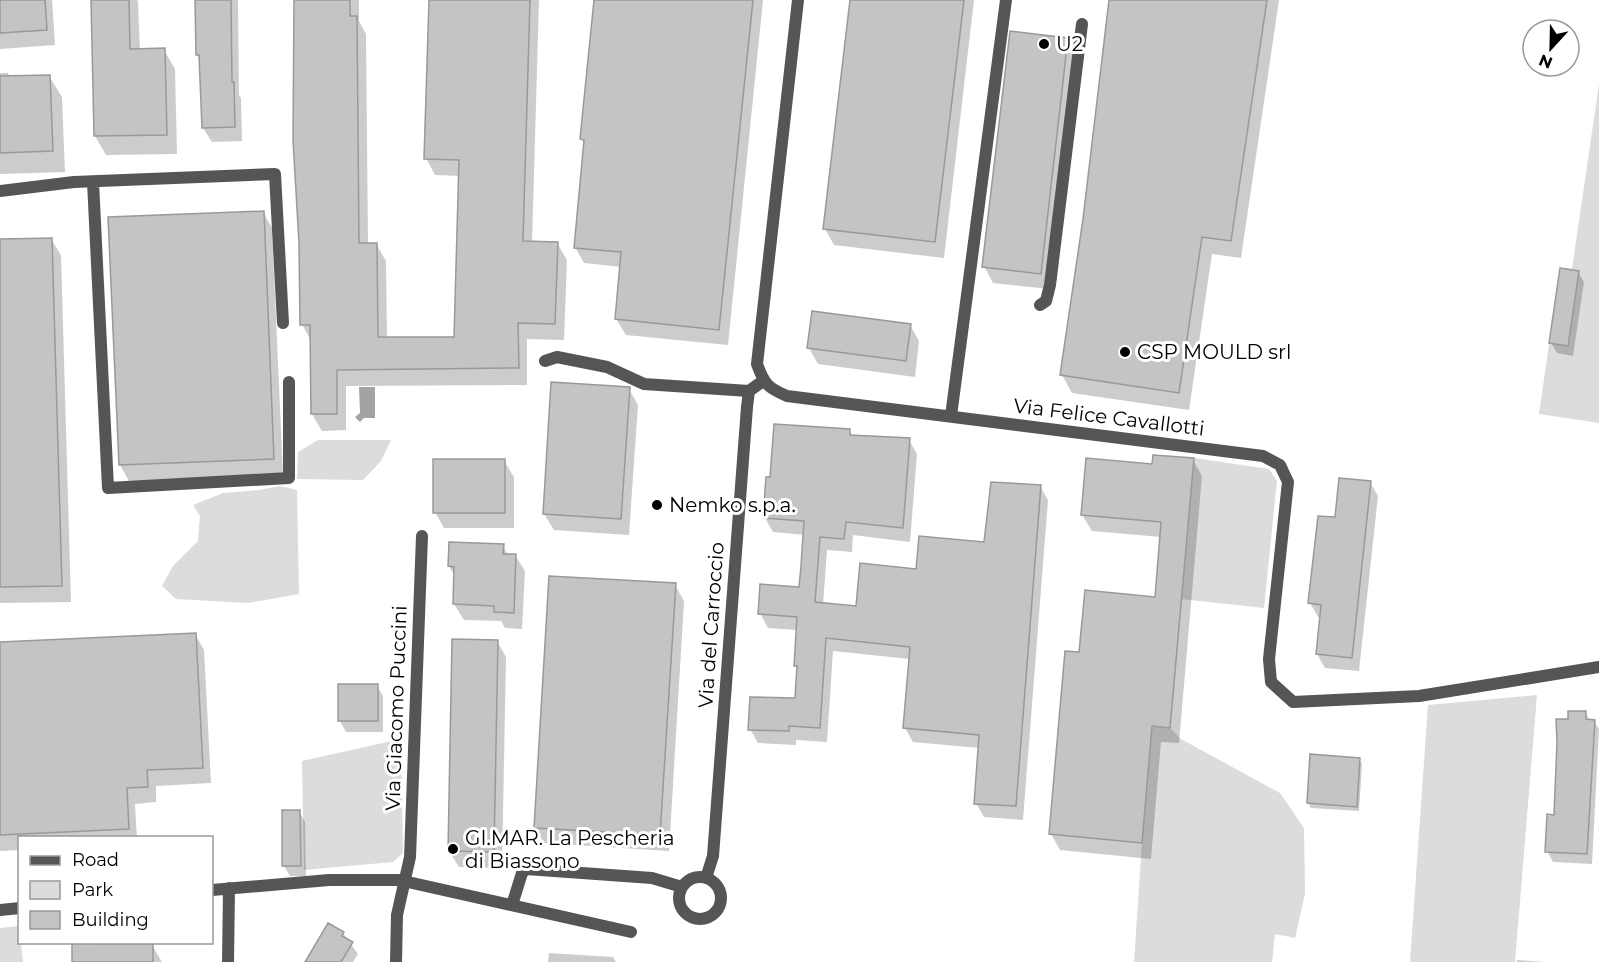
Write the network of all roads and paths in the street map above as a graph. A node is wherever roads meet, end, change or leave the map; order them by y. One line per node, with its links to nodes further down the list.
1 (798, 0): 9 (street)
2 (1006, 0): 12 (street)
3 (1082, 24): 6 (street)
4 (93, 182): 5 (street); 7 (street); 10 (street)
5 (0, 191)
6 (1040, 305)
7 (283, 323)
8 (544, 361): 11 (street)
9 (763, 381): 11 (street); 12 (street, Via Felice Cavallotti)
10 (288, 382)
11 (749, 391): 15 (street, Via del Carroccio)
12 (951, 416): 14 (street, Via Felice Cavallotti)
13 (422, 536): 16 (street, Via Giacomo Puccini)
14 (1599, 667)
15 (706, 878): 17 (street); 17 (street)
16 (405, 881): 18 (street); 20 (street); 25 (street, Via Giacomo Puccini)
17 (682, 887): 20 (street)
18 (229, 888): 19 (street); 24 (street)
19 (213, 890)
20 (512, 905): 23 (street)
21 (18, 908): 22 (street)
22 (0, 910)
23 (631, 932)
24 (228, 962)
25 (396, 962)

